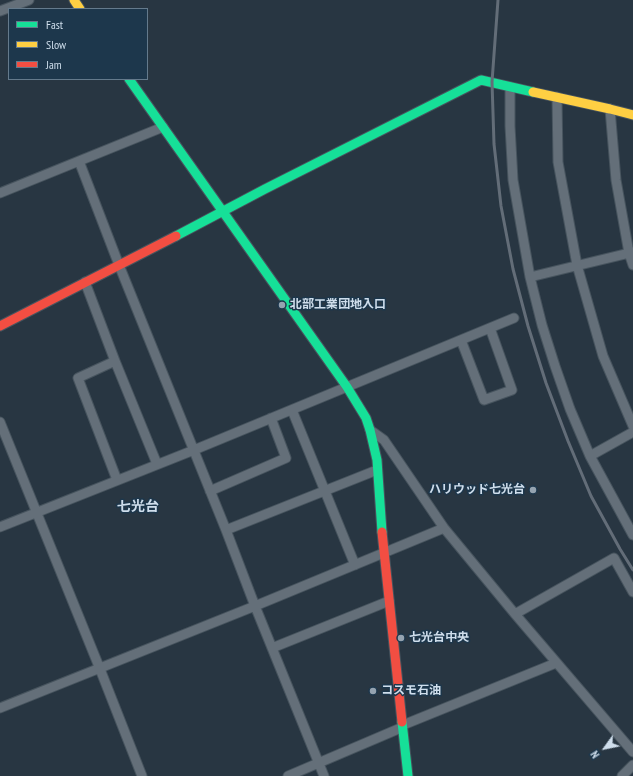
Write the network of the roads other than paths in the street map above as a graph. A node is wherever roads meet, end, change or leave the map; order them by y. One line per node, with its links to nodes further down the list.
1 (28, 0): 2 (street)
2 (0, 11)
3 (130, 80): 8 (street)
4 (510, 87): 5 (street); 11 (street); 16 (street)
5 (557, 97): 6 (street); 14 (street)
6 (610, 109): 7 (street); 12 (street)
7 (633, 115)
8 (164, 127): 9 (street); 11 (street)
9 (80, 161): 10 (street); 13 (street)
10 (0, 193)
11 (222, 211): 13 (street); 23 (street)
12 (631, 252): 14 (street); 15 (street)
13 (119, 265): 17 (street); 30 (street)
14 (577, 265): 16 (street); 27 (street)
15 (633, 265)
16 (530, 277): 33 (street)
17 (85, 282): 19 (street); 22 (street)
18 (514, 318): 20 (street)
19 (0, 326)
20 (490, 328): 21 (street); 21 (street)
21 (461, 340): 23 (street)
22 (115, 361): 34 (street); 36 (street)
23 (347, 387): 24 (street); 28 (street)
24 (292, 410): 25 (street); 38 (street)
25 (271, 418): 30 (street); 37 (street)
26 (0, 422): 39 (street)
27 (633, 426)
28 (370, 430): 31 (street); 32 (street)
29 (633, 432): 33 (street)
30 (194, 450): 34 (street); 37 (street)
31 (394, 454): 32 (street); 41 (street)
32 (376, 456): 35 (street)
33 (590, 456): 43 (street)
34 (157, 464): 36 (street)
35 (377, 470): 38 (street); 44 (street)
36 (117, 480): 39 (street)
37 (210, 491): 42 (street)
38 (326, 491): 42 (street); 45 (street)
39 (36, 512): 40 (street); 52 (street)
40 (0, 527)
41 (444, 528): 44 (street); 49 (street)
42 (226, 530): 48 (street)
43 (633, 535)
44 (384, 553): 45 (street); 47 (street)
45 (355, 565): 48 (street)
46 (633, 592): 49 (street)
47 (389, 601): 50 (street); 54 (street)
48 (255, 606): 50 (street); 52 (street)
49 (515, 614): 51 (street)
50 (272, 648): 56 (street)
51 (556, 663): 54 (street); 55 (street)
52 (100, 669): 53 (street); 58 (street)
53 (0, 708)
54 (403, 726): 56 (street); 61 (street)
55 (633, 752)
56 (319, 763): 59 (street); 60 (street)
57 (633, 765): 62 (street)
58 (142, 776)
59 (288, 776)
60 (324, 776)
61 (408, 776)
62 (622, 776)

